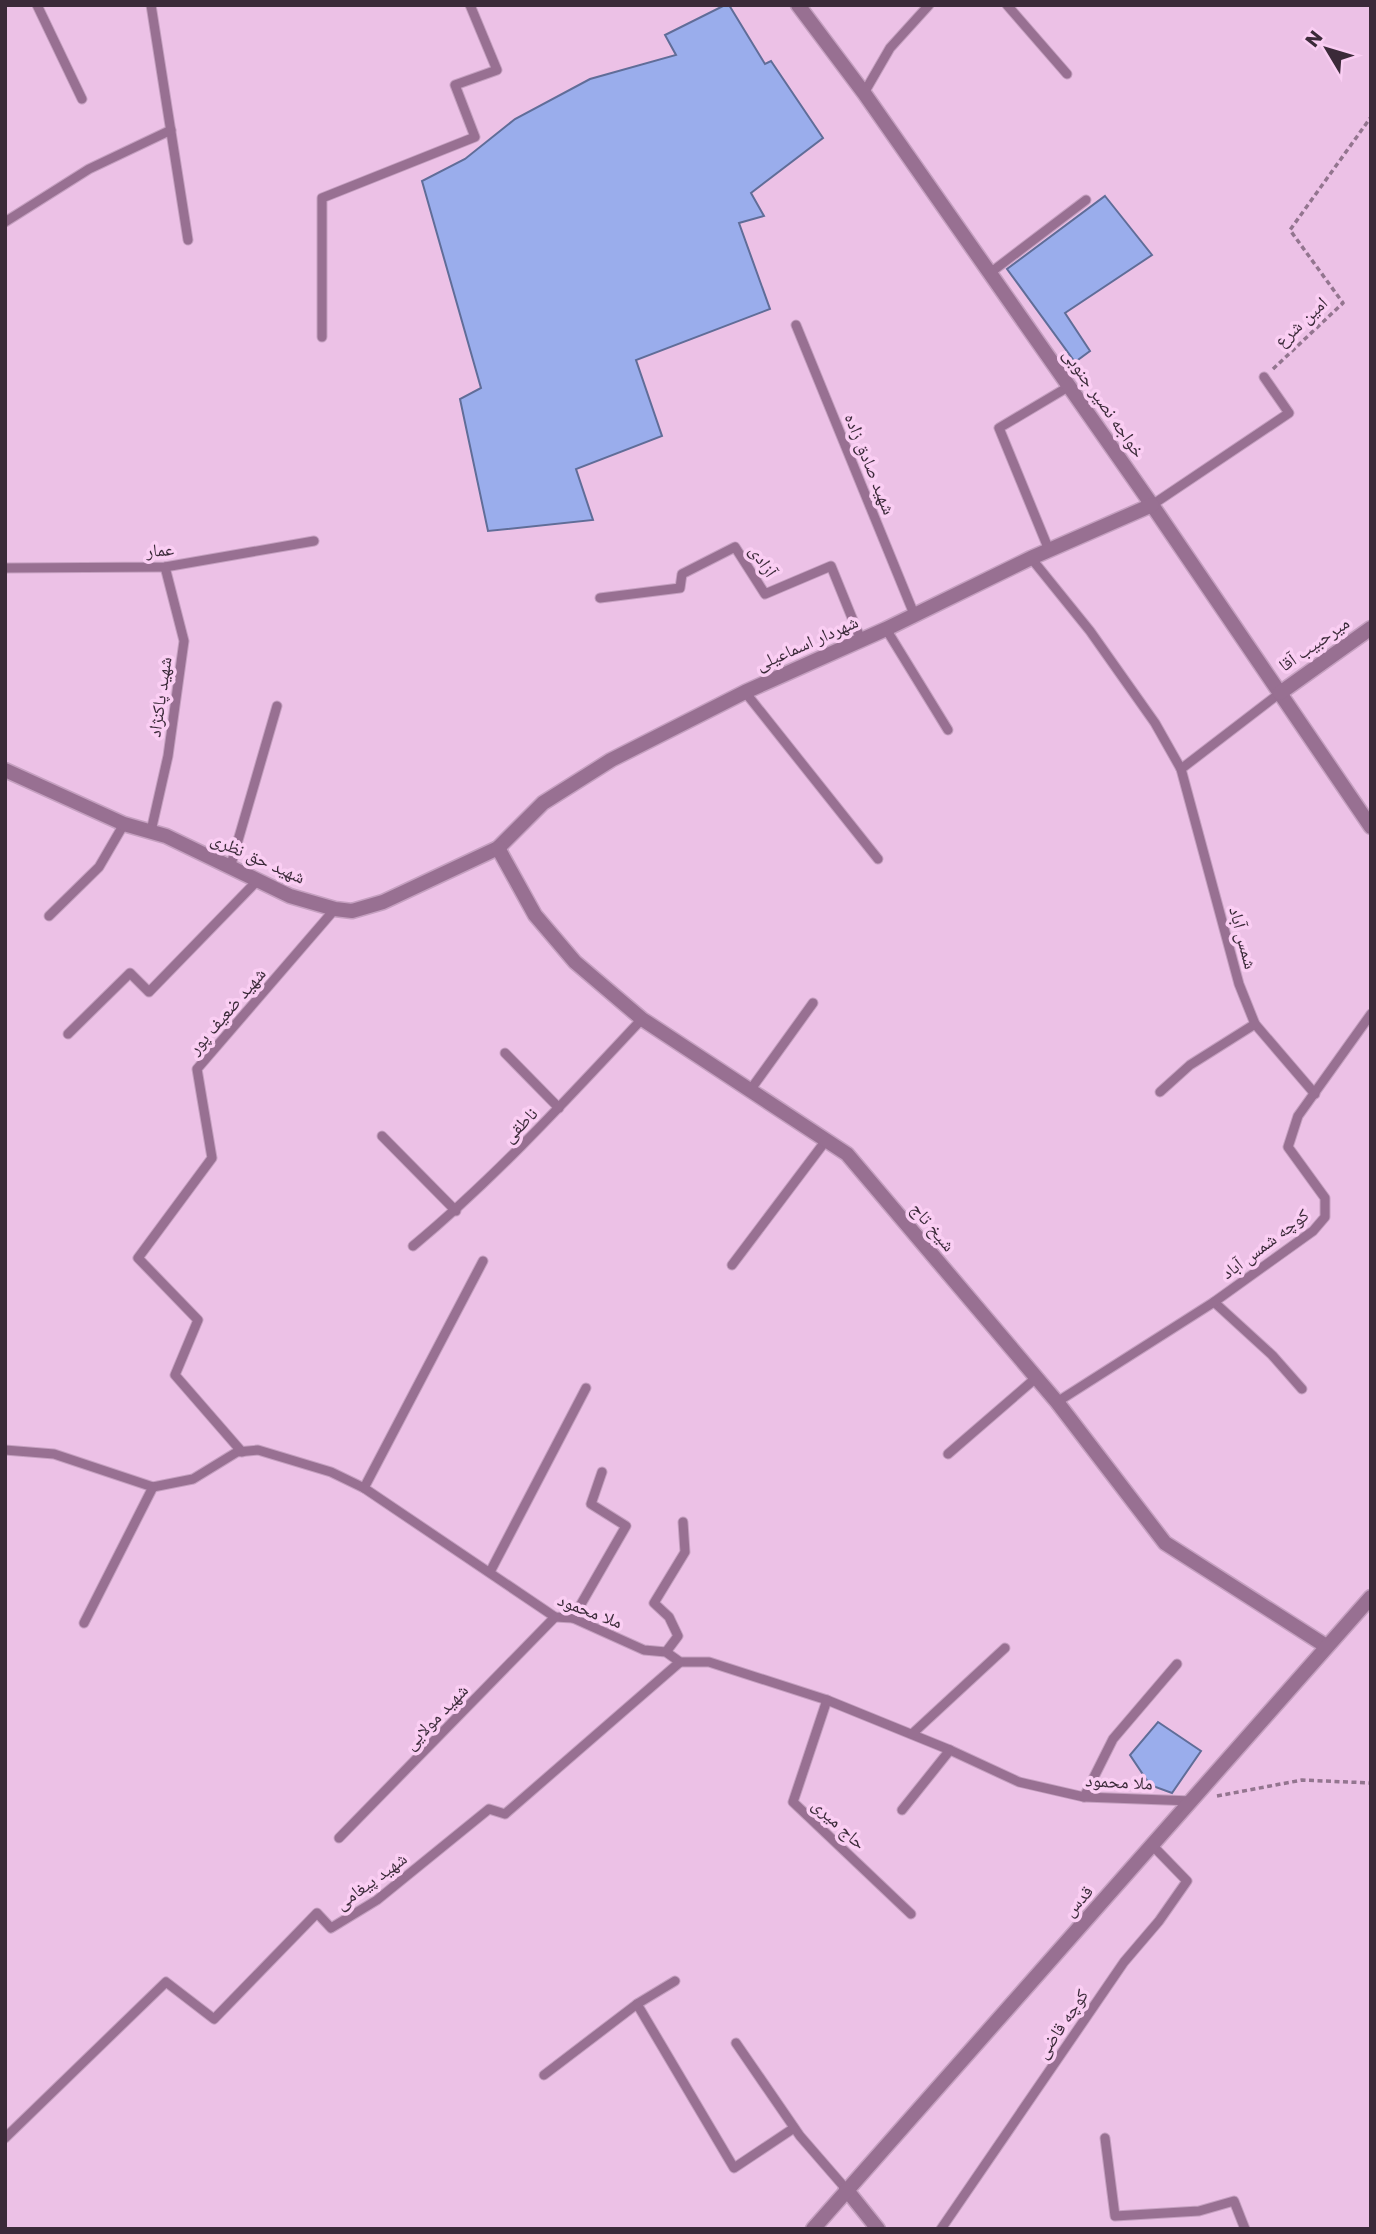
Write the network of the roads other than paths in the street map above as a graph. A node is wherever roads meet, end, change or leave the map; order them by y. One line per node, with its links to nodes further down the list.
1 (37, 5): 9 (lane)
2 (151, 5): 10 (lane)
3 (470, 5): 16 (lane)
4 (799, 5): 8 (street, خواجه نصیر جنوبی)
5 (929, 5): 8 (lane)
6 (1007, 5): 7 (lane)
7 (1068, 74)
8 (864, 93): 14 (street, خواجه نصیر جنوبی)
9 (82, 99)
10 (171, 130): 12 (lane); 13 (lane)
11 (1086, 200): 14 (lane)
12 (5, 222)
13 (188, 240)
14 (990, 273): 18 (street, خواجه نصیر جنوبی)
15 (796, 325): 26 (lane, شهید صادق زاده)
16 (322, 337)
17 (1264, 377): 19 (lane)
18 (1068, 387): 19 (street, خواجه نصیر جنوبی); 21 (lane)
19 (1152, 505): 21 (street, شهردار اسماعیلی); 31 (street, خواجه نصیر جنوبی)
20 (314, 541): 23 (lane, عمار)
21 (1049, 550): 22 (street, شهردار اسماعیلی)
22 (1031, 558): 26 (street, شهردار اسماعیلی); 35 (lane, شمس آباد)
23 (165, 567): 24 (lane, عمار); 38 (lane, شهید پاکنژاد)
24 (5, 568)
25 (600, 598): 29 (lane, آزادی)
26 (914, 614): 28 (street, شهردار اسماعیلی)
27 (1371, 628): 31 (street, میرحبیب آقا)
28 (886, 629): 29 (street, شهردار اسماعیلی); 33 (lane)
29 (861, 640): 30 (street, شهردار اسماعیلی)
30 (745, 692): 39 (street, شهردار اسماعیلی); 40 (lane)
31 (1280, 693): 35 (lane); 37 (street, خواجه نصیر جنوبی)
32 (277, 706): 41 (lane)
33 (948, 730)
34 (5, 769): 36 (street, شهید حق نظری)
35 (1181, 769): 48 (lane, شمس آباد)
36 (124, 824): 38 (street, شهید حق نظری); 44 (lane)
37 (1371, 827)
38 (151, 831): 41 (street, شهید حق نظری)
39 (498, 848): 43 (street, شهید حق نظری); 47 (street, شیخ تاج)
40 (878, 859)
41 (230, 868): 42 (street, شهید حق نظری)
42 (257, 881): 43 (street, شهید حق نظری); 49 (lane)
43 (335, 909): 67 (lane, شهید ضعیف پور)
44 (49, 916)
45 (813, 1003): 51 (lane)
46 (1371, 1014): 53 (lane, کوچه شمس آباد)
47 (642, 1018): 51 (street, شیخ تاج); 54 (lane, ناطقی)
48 (1255, 1024): 52 (lane); 53 (lane, شمس آباد)
49 (68, 1034)
50 (505, 1054): 54 (lane)
51 (751, 1089): 56 (street, شیخ تاج)
52 (1160, 1092)
53 (1315, 1094): 61 (lane, کوچه شمس آباد)
54 (559, 1108): 57 (lane, ناطقی)
55 (382, 1136): 57 (lane)
56 (827, 1139): 60 (lane); 62 (street, شیخ تاج)
57 (456, 1210): 58 (lane, ناطقی)
58 (413, 1246)
59 (482, 1261): 71 (lane)
60 (732, 1265)
61 (1214, 1302): 64 (lane); 65 (lane, کوچه شمس آباد)
62 (1037, 1377): 65 (street, شیخ تاج); 68 (lane)
63 (586, 1388): 73 (lane)
64 (1302, 1389)
65 (1057, 1402): 78 (street, شیخ تاج)
66 (5, 1450): 70 (lane)
67 (242, 1452): 70 (lane); 71 (lane, ملا محمود)
68 (948, 1454)
69 (601, 1472): 76 (lane)
70 (153, 1486): 77 (lane)
71 (364, 1488): 73 (lane, ملا محمود)
72 (683, 1522): 80 (lane)
73 (490, 1572): 75 (lane, ملا محمود)
74 (1371, 1597): 78 (street, قدس)
75 (555, 1617): 76 (lane, ملا محمود); 89 (lane, شهید مولایی)
76 (573, 1618): 80 (lane, ملا محمود)
77 (84, 1623)
78 (1326, 1646): 87 (street, قدس)
79 (1005, 1648): 84 (lane)
80 (666, 1652): 81 (lane, ملا محمود)
81 (680, 1662): 83 (lane, ملا محمود); 97 (lane, شهید پیغامی)
82 (1177, 1664): 86 (lane)
83 (827, 1700): 84 (lane, ملا محمود); 91 (lane, حاج میری)
84 (912, 1734): 85 (lane, ملا محمود)
85 (950, 1750): 86 (lane, ملا محمود); 88 (lane)
86 (1084, 1797): 87 (lane, ملا محمود)
87 (1192, 1801): 90 (street, قدس)
88 (902, 1810)
89 (339, 1838)
90 (1153, 1846): 99 (street, قدس); 102 (lane, کوچه قاضی)
91 (911, 1914)
92 (675, 1981): 93 (lane)
93 (637, 2004): 95 (lane); 96 (lane)
94 (736, 2043): 96 (lane)
95 (544, 2075)
96 (794, 2129): 99 (lane)
97 (5, 2138)
98 (1105, 2138): 103 (lane)
99 (846, 2189): 100 (street, قدس); 101 (street)
100 (813, 2229)
101 (878, 2229)
102 (941, 2229)
103 (1245, 2229)

